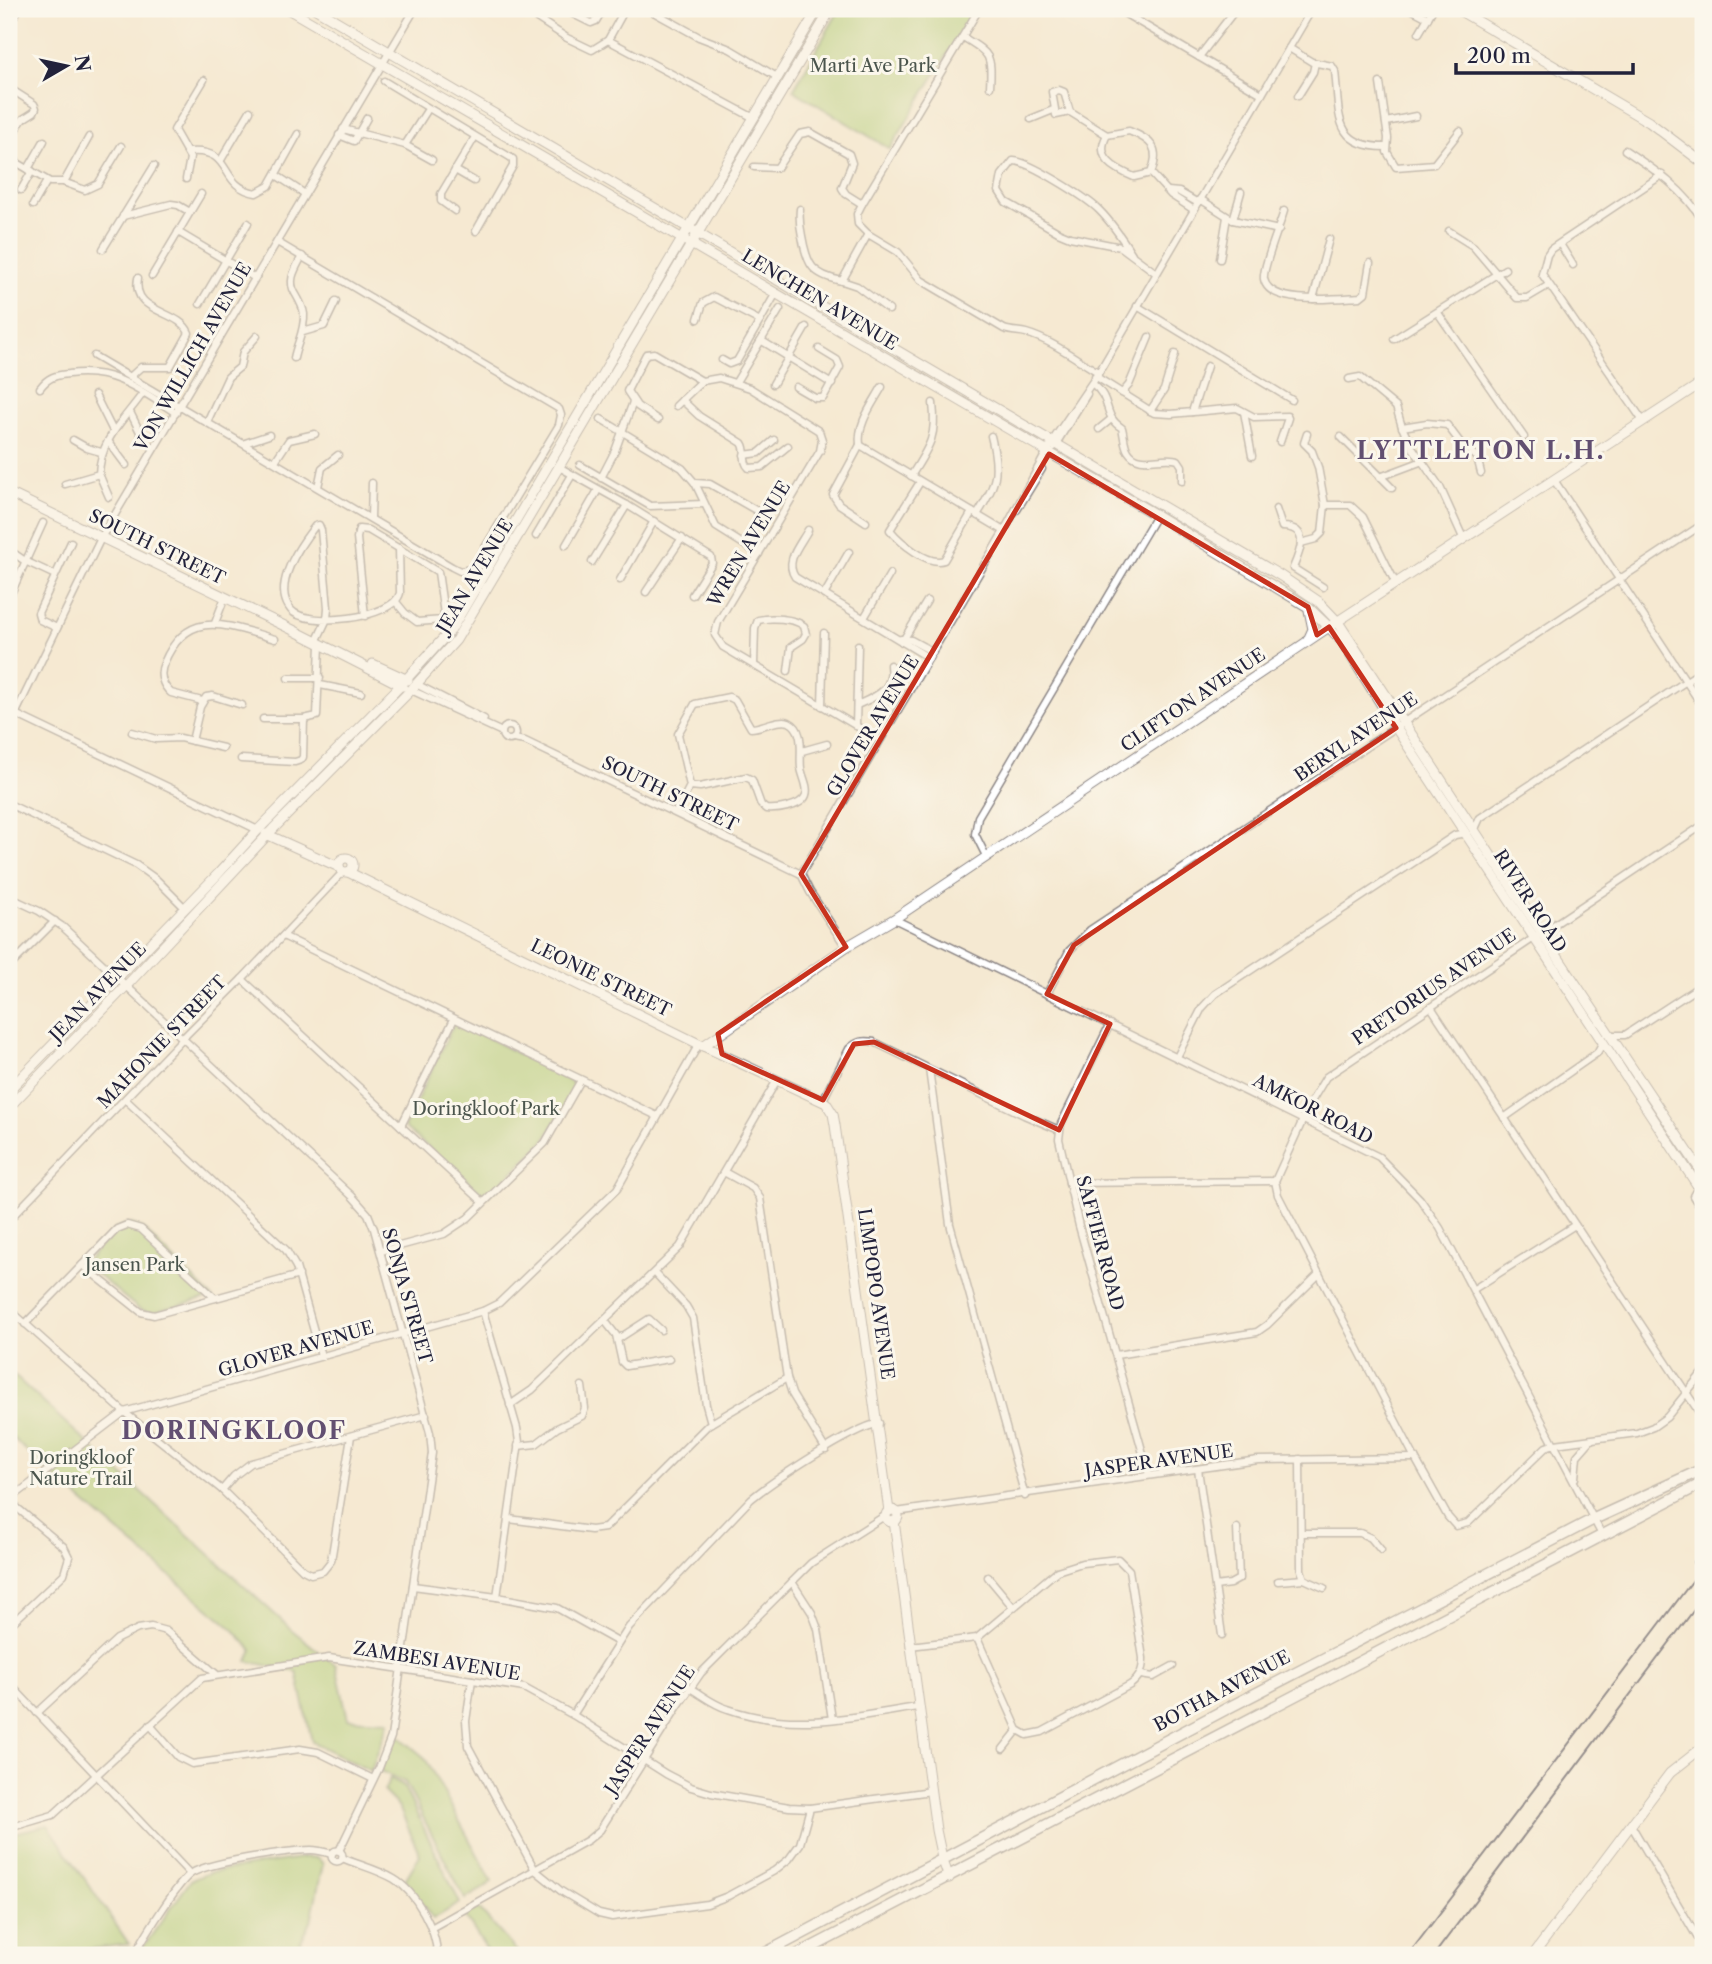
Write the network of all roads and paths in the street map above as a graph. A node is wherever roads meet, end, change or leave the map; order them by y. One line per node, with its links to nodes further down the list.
1 (18, 9): 26 (main road)
2 (288, 9): 34 (main road, LENCHEN AVENUE)
3 (316, 9): 31 (main road, LENCHEN AVENUE)
4 (415, 9): 31 (street, VON WILLICH AVENUE)
5 (523, 9): 29 (street)
6 (563, 9): 24 (street)
7 (584, 9): 24 (street)
8 (603, 9): 24 (street)
9 (625, 9): 29 (street)
10 (648, 9): 35 (street)
11 (818, 9): 35 (main road, JEAN AVENUE)
12 (831, 9): 60 (main road, JEAN AVENUE)
13 (968, 9): 22 (street)
14 (1117, 9): 32 (street)
15 (1236, 9): 32 (street)
16 (1297, 9): 23 (street)
17 (1312, 9): 23 (street, GLOVER AVENUE)
18 (1411, 9): 25 (street)
19 (1433, 9): 25 (street)
20 (1457, 9): 71 (main road)
21 (1463, 9): 71 (main road)
22 (978, 11): 28 (street)
23 (1307, 17): 30 (street, GLOVER AVENUE)
24 (579, 18)
25 (1428, 18): 27 (street)
26 (9, 21)
27 (1419, 33)
28 (963, 37): 39 (street); 89 (street)
29 (608, 40): 49 (street)
30 (1289, 48): 33 (street); 41 (street, GLOVER AVENUE)
31 (388, 51): 34 (street, VON WILLICH AVENUE); 100 (main road, LENCHEN AVENUE)
32 (1199, 57): 41 (street)
33 (1315, 63): 42 (street); 64 (street)
34 (382, 64): 53 (street, VON WILLICH AVENUE); 107 (main road, LENCHEN AVENUE)
35 (777, 77): 49 (main road, JEAN AVENUE)
36 (204, 80): 67 (street)
37 (384, 81): 43 (street)
38 (1380, 83): 51 (street)
39 (990, 87)
40 (9, 88): 59 (street)
41 (1262, 94): 90 (street, GLOVER AVENUE)
42 (1298, 96)
43 (428, 109): 58 (street); 62 (street)
44 (1053, 110): 46 (street); 46 (street); 50 (street)
45 (250, 111): 69 (street)
46 (1070, 112): 56 (street)
47 (1416, 116): 51 (street)
48 (367, 118): 55 (street)
49 (754, 118): 65 (main road, JEAN AVENUE)
50 (1031, 119)
51 (1386, 122): 64 (street)
52 (1460, 131): 64 (street)
53 (341, 132): 55 (street); 88 (street, VON WILLICH AVENUE)
54 (298, 134): 78 (street)
55 (359, 134): 62 (street)
56 (1107, 135): 77 (street); 77 (street)
57 (89, 136): 84 (street)
58 (475, 137): 76 (street); 102 (street)
59 (9, 139)
60 (754, 139): 65 (main road); 106 (main road, JEAN AVENUE)
61 (44, 141): 75 (street)
62 (405, 145): 70 (street)
63 (121, 146): 84 (street)
64 (1386, 147)
65 (735, 150): 100 (main road, JEAN AVENUE)
66 (1625, 150): 79 (street)
67 (189, 152): 69 (street); 81 (street)
68 (9, 158): 72 (street)
69 (220, 160): 78 (street)
70 (432, 160)
71 (1703, 161)
72 (17, 162): 75 (street); 80 (street)
73 (154, 166): 96 (street)
74 (754, 167): 89 (street)
75 (30, 170): 82 (street); 85 (street)
76 (455, 170): 83 (street); 93 (street)
77 (1152, 173): 90 (street)
78 (276, 175): 88 (street)
79 (1662, 175): 98 (street); 111 (street)
80 (9, 176)
81 (186, 179)
82 (47, 181): 84 (street); 91 (street)
83 (474, 181)
84 (64, 182)
85 (21, 190)
86 (1241, 192): 97 (street)
87 (201, 194): 95 (street)
88 (305, 194): 109 (street, VON WILLICH AVENUE)
89 (862, 204): 105 (street)
90 (1197, 204): 97 (street); 120 (street, GLOVER AVENUE)
91 (33, 205)
92 (800, 209): 125 (street)
93 (455, 211)
94 (1284, 211): 101 (street)
95 (190, 212): 96 (street); 104 (street)
96 (124, 216): 112 (street)
97 (1230, 219): 101 (street); 115 (street)
98 (1703, 221)
99 (248, 223): 116 (street)
100 (688, 228): 106 (main road, LENCHEN AVENUE); 107 (main road, JEAN AVENUE)
101 (1279, 230): 129 (street)
102 (476, 231)
103 (1449, 231): 121 (street)
104 (178, 232): 116 (street); 122 (street)
105 (869, 233): 125 (street); 153 (street)
106 (698, 234): 110 (main road, JEAN AVENUE); 195 (main road, LENCHEN AVENUE)
107 (682, 238): 110 (main road, LENCHEN AVENUE); 137 (main road, JEAN AVENUE)
108 (1329, 239): 129 (street)
109 (277, 242): 114 (street); 124 (street, VON WILLICH AVENUE)
110 (692, 243): 127 (main road, LENCHEN AVENUE); 128 (main road, JEAN AVENUE)
111 (1560, 243): 118 (street); 126 (street)
112 (103, 249)
113 (1132, 254): 113 (street); 120 (street)
114 (302, 256): 140 (street); 235 (street)
115 (1220, 259)
116 (225, 261): 124 (street); 131 (street)
117 (1370, 263): 129 (street)
118 (1573, 265)
119 (1505, 269): 121 (street)
120 (1156, 273): 132 (street, GLOVER AVENUE)
121 (1496, 274): 126 (street); 135 (street)
122 (152, 276)
123 (138, 278): 152 (street)
124 (255, 278): 171 (street, VON WILLICH AVENUE)
125 (842, 281): 134 (street)
126 (1549, 285): 179 (street)
127 (776, 293): 138 (street); 201 (main road, LENCHEN AVENUE)
128 (658, 299): 137 (main road); 209 (main road, JEAN AVENUE)
129 (1313, 299)
130 (336, 301): 140 (street)
131 (200, 304)
132 (1137, 306): 153 (street, GLOVER AVENUE); 167 (street)
133 (780, 309): 144 (street)
134 (890, 310)
135 (1438, 313): 143 (street); 190 (street)
136 (698, 319): 138 (street)
137 (632, 321): 260 (main road, JEAN AVENUE)
138 (760, 321): 150 (street)
139 (806, 327): 148 (street)
140 (303, 332): 149 (street)
141 (257, 337): 180 (street)
142 (1149, 337): 164 (street)
143 (1394, 339)
144 (762, 341): 148 (street); 156 (street)
145 (819, 349): 159 (street)
146 (1175, 354): 172 (street)
147 (94, 356): 152 (street)
148 (789, 357): 158 (street); 159 (street)
149 (295, 358)
150 (722, 360)
151 (1207, 366): 174 (street)
152 (130, 377): 171 (street)
153 (1095, 378): 164 (street); 178 (street); 195 (street, GLOVER AVENUE)
154 (1349, 379): 181 (street)
155 (702, 381): 156 (street, WREN AVENUE); 166 (street); 168 (street)
156 (736, 382): 252 (street, WREN AVENUE)
157 (1703, 382): 179 (main road, CLIFTON AVENUE)
158 (773, 384)
159 (832, 384): 160 (street)
160 (796, 387)
161 (882, 387): 199 (street)
162 (40, 388): 163 (street)
163 (143, 393): 171 (street); 173 (street)
164 (1122, 393): 172 (street)
165 (95, 395): 183 (street)
166 (682, 400): 170 (street); 203 (street)
167 (1292, 400)
168 (633, 402): 177 (street); 184 (street)
169 (933, 403): 213 (street)
170 (676, 406)
171 (178, 410): 180 (street); 243 (street, VON WILLICH AVENUE)
172 (1150, 411): 174 (street)
173 (130, 412): 183 (street); 191 (street)
174 (1192, 412): 175 (street)
175 (1244, 412): 196 (street); 204 (street)
176 (601, 419): 184 (street)
177 (658, 420)
178 (1110, 420): 182 (street); 217 (street)
179 (1643, 421): 216 (main road, CLIFTON AVENUE)
180 (207, 422): 197 (street)
181 (1402, 427): 206 (street); 210 (street)
182 (1099, 429)
183 (113, 431): 194 (street)
184 (622, 431): 215 (street); 218 (street)
185 (315, 434): 205 (street)
186 (269, 435): 197 (street)
187 (1307, 435): 230 (street)
188 (991, 436): 232 (street)
189 (1342, 437): 214 (street)
190 (1524, 437)
191 (143, 438)
192 (73, 440): 200 (street)
193 (774, 440): 203 (street)
194 (108, 441): 200 (street); 207 (street)
195 (1055, 442): 201 (street, GLOVER AVENUE); 229 (main road, LENCHEN AVENUE)
196 (1280, 442)
197 (245, 443): 205 (street)
198 (788, 446): 203 (street)
199 (860, 446): 213 (street); 237 (street)
200 (102, 452): 211 (street)
201 (1048, 453): 233 (main road, LENCHEN AVENUE); 241 (street, GLOVER AVENUE)
202 (338, 454): 222 (street)
203 (744, 455)
204 (1252, 456)
205 (275, 461): 222 (street)
206 (1420, 462): 214 (street); 245 (street)
207 (126, 465)
208 (580, 465): 215 (street)
209 (559, 467): 212 (street); 260 (main road, JEAN AVENUE)
210 (1481, 473)
211 (99, 474): 221 (street); 226 (street)
212 (572, 475): 224 (street); 242 (street)
213 (911, 476): 219 (street)
214 (1380, 477): 223 (street)
215 (601, 478): 227 (street)
216 (1554, 480): 245 (main road, CLIFTON AVENUE); 257 (street)
217 (1182, 481)
218 (695, 482): 227 (street); 234 (street)
219 (920, 482): 232 (street); 232 (street)
220 (372, 483): 235 (street)
221 (65, 484)
222 (318, 487): 235 (street)
223 (1392, 488)
224 (598, 490): 228 (street); 248 (street)
225 (9, 493): 243 (main road, SOUTH STREET)
226 (109, 497)
227 (704, 504): 252 (street)
228 (627, 505): 236 (street); 254 (street)
229 (1162, 505): 233 (street); 274 (main road, LENCHEN AVENUE)
230 (1325, 505): 247 (street); 259 (street)
231 (1276, 509): 247 (street)
232 (974, 513): 241 (street)
233 (1156, 515): 269 (main road, LENCHEN AVENUE); 323 (street)
234 (766, 516)
235 (371, 518)
236 (654, 521): 244 (street); 258 (street)
237 (866, 522)
238 (43, 523): 253 (street)
239 (1703, 524): 257 (street, BERYL AVENUE)
240 (808, 530): 264 (street)
241 (1004, 531): 282 (street, GLOVER AVENUE)
242 (536, 536)
243 (101, 538): 265 (main road, SOUTH STREET); 275 (street, VON WILLICH AVENUE)
244 (682, 538): 262 (street); 263 (street)
245 (1464, 540): 259 (main road, CLIFTON AVENUE)
246 (71, 542): 256 (street)
247 (1301, 543): 261 (street)
248 (566, 545)
249 (399, 548): 268 (street); 268 (street); 270 (street)
250 (9, 550): 253 (street)
251 (849, 552): 264 (street)
252 (759, 554): 283 (street, WREN AVENUE)
253 (25, 561): 256 (street); 266 (street)
254 (592, 562)
255 (890, 574): 271 (street)
256 (55, 575): 275 (street)
257 (1618, 579): 288 (street); 301 (street, BERYL AVENUE)
258 (620, 580)
259 (1396, 584): 274 (main road, CLIFTON AVENUE)
260 (484, 585): 290 (main road, JEAN AVENUE); 291 (main road, JEAN AVENUE)
261 (1323, 587)
262 (646, 592)
263 (692, 595)
264 (824, 595): 271 (street)
265 (225, 597): 273 (street); 279 (main road, SOUTH STREET)
266 (9, 598)
267 (927, 601): 278 (street)
268 (396, 602): 270 (street)
269 (1308, 607): 274 (main road, LENCHEN AVENUE); 280 (main road)
270 (366, 615): 272 (street)
271 (864, 618): 278 (street)
272 (327, 619): 272 (street); 279 (street)
273 (215, 623): 277 (street); 293 (street)
274 (1334, 624): 280 (main road, CLIFTON AVENUE); 301 (main road, RIVER ROAD)
275 (57, 628): 298 (street, VON WILLICH AVENUE)
276 (824, 633): 296 (street)
277 (275, 639)
278 (902, 640): 282 (street)
279 (319, 642): 289 (street); 290 (main road, SOUTH STREET)
280 (1307, 642): 323 (main road, CLIFTON AVENUE)
281 (858, 645): 295 (street)
282 (931, 655): 307 (street, GLOVER AVENUE)
283 (754, 665): 286 (street); 296 (street, WREN AVENUE)
284 (890, 665): 295 (street)
285 (1703, 670): 288 (street)
286 (788, 671)
287 (288, 678): 289 (street)
288 (1686, 681): 297 (street); 316 (street)
289 (320, 682): 292 (street); 300 (street)
290 (403, 682): 291 (main road, SOUTH STREET); 319 (main road, JEAN AVENUE)
291 (414, 687): 304 (street, SOUTH STREET); 321 (main road, JEAN AVENUE)
292 (361, 693)
293 (202, 702): 294 (street); 308 (street)
294 (242, 705)
295 (857, 705): 302 (street)
296 (822, 706): 302 (street, WREN AVENUE)
297 (1703, 706)
298 (12, 712): 303 (street, VON WILLICH AVENUE); 319 (street, LEONIE STREET)
299 (263, 719): 300 (street)
300 (304, 719): 312 (street)
301 (1400, 725): 317 (main road, RIVER ROAD); 340 (street, BERYL AVENUE)
302 (856, 726): 307 (street, WREN AVENUE)
303 (9, 727)
304 (504, 730): 306 (street); 306 (street)
305 (132, 732): 308 (street)
306 (515, 735): 315 (street, SOUTH STREET)
307 (880, 740): 325 (street, GLOVER AVENUE)
308 (192, 741): 310 (street)
309 (827, 744): 311 (street)
310 (223, 748)
311 (802, 751): 313 (street); 313 (street)
312 (241, 759)
313 (690, 786): 315 (street)
314 (9, 804): 328 (street)
315 (676, 813): 325 (street, SOUTH STREET)
316 (1480, 818): 317 (street); 320 (street)
317 (1462, 821): 320 (main road, RIVER ROAD); 322 (street)
318 (1703, 825): 332 (street, PRETORIUS AVENUE)
319 (258, 830): 321 (main road, LEONIE STREET); 328 (main road, JEAN AVENUE)
320 (1470, 832): 322 (street); 332 (main road, RIVER ROAD)
321 (268, 834): 324 (main road, LEONIE STREET); 327 (main road, JEAN AVENUE)
322 (1455, 835): 354 (street)
323 (986, 856): 329 (main road, CLIFTON AVENUE)
324 (344, 867): 333 (street, MAHONIE STREET); 349 (main road, LEONIE STREET)
325 (802, 874): 334 (street)
326 (9, 897): 330 (street, SONJA STREET)
327 (202, 904): 331 (main road); 339 (main road, JEAN AVENUE)
328 (185, 908): 331 (main road, JEAN AVENUE)
329 (894, 919): 334 (main road, CLIFTON AVENUE); 340 (street, AMKOR ROAD)
330 (55, 921): 335 (street); 336 (street, SONJA STREET)
331 (164, 930): 336 (main road, JEAN AVENUE)
332 (1537, 935): 341 (street, PRETORIUS AVENUE); 345 (main road, RIVER ROAD); 348 (main road, RIVER ROAD)
333 (283, 936): 337 (street, MAHONIE STREET); 342 (street)
334 (846, 947): 344 (main road, CLIFTON AVENUE)
335 (9, 967)
336 (118, 977): 339 (street, SONJA STREET); 358 (main road, JEAN AVENUE)
337 (242, 979): 347 (street, MAHONIE STREET); 365 (street)
338 (1703, 984): 346 (street)
339 (127, 985): 347 (street, SONJA STREET); 361 (main road, JEAN AVENUE)
340 (1047, 994): 343 (street, AMKOR ROAD)
341 (1431, 1007): 363 (street); 364 (street, PRETORIUS AVENUE)
342 (454, 1019): 356 (street); 365 (street)
343 (1110, 1024): 354 (street, AMKOR ROAD); 366 (street)
344 (718, 1034): 349 (main road, CLIFTON AVENUE); 353 (main road)
345 (1611, 1035): 346 (street); 350 (main road, RIVER ROAD)
346 (1625, 1035): 350 (street)
347 (183, 1038): 359 (street, MAHONIE STREET); 376 (street, SONJA STREET)
348 (1603, 1042): 351 (street); 352 (main road, RIVER ROAD)
349 (701, 1045): 353 (main road, LEONIE STREET); 362 (street, GLOVER AVENUE)
350 (1621, 1050): 368 (main road, RIVER ROAD)
351 (1597, 1053): 352 (street); 363 (street)
352 (1610, 1053): 371 (main road, RIVER ROAD)
353 (722, 1054): 357 (main road, LEONIE STREET)
354 (1177, 1057): 364 (street, AMKOR ROAD)
355 (929, 1069): 360 (street); 366 (street); 416 (street)
356 (581, 1080): 362 (street); 372 (street)
357 (777, 1080): 360 (main road, LEONIE STREET); 367 (street)
358 (9, 1090)
359 (126, 1100): 374 (street, MAHONIE STREET); 379 (street)
360 (824, 1100): 402 (main road, LIMPOPO AVENUE)
361 (10, 1104)
362 (657, 1116): 384 (street, GLOVER AVENUE)
363 (1504, 1118): 375 (street)
364 (1304, 1119): 369 (street, PRETORIUS AVENUE); 381 (street, AMKOR ROAD)
365 (401, 1126): 372 (street)
366 (1059, 1130): 370 (street, SAFFIER ROAD)
367 (724, 1172): 378 (street); 394 (street)
368 (1703, 1174)
369 (1275, 1181): 370 (street); 380 (street)
370 (1069, 1183): 390 (street, SAFFIER ROAD)
371 (1702, 1188): 373 (street)
372 (484, 1202): 376 (street)
373 (1703, 1212)
374 (9, 1220)
375 (1575, 1225): 381 (street); 396 (street)
376 (381, 1251): 388 (street, SONJA STREET)
377 (82, 1265): 382 (street); 382 (street); 386 (street)
378 (655, 1273): 385 (street); 401 (street)
379 (299, 1275): 382 (street); 391 (street)
380 (1319, 1275): 390 (street); 408 (street)
381 (1474, 1289): 405 (street, AMKOR ROAD)
382 (215, 1298)
383 (9, 1309): 386 (street)
384 (483, 1311): 388 (street, GLOVER AVENUE); 397 (street)
385 (605, 1321): 389 (street); 397 (street)
386 (25, 1324): 398 (street)
387 (661, 1330): 389 (street)
388 (403, 1334): 391 (street, GLOVER AVENUE); 399 (street, SONJA STREET)
389 (618, 1339): 392 (street)
390 (1115, 1355): 412 (street, SAFFIER ROAD)
391 (321, 1356): 398 (street, GLOVER AVENUE)
392 (670, 1359)
393 (1703, 1372): 396 (street)
394 (787, 1378): 401 (street); 407 (street)
395 (582, 1386): 406 (street)
396 (1686, 1393): 400 (street); 404 (street)
397 (510, 1405): 406 (street)
398 (124, 1412): 415 (street); 417 (street, GLOVER AVENUE)
399 (426, 1415): 403 (street); 429 (street, SONJA STREET)
400 (1703, 1418)
401 (711, 1423): 419 (street)
402 (878, 1423): 407 (street); 418 (main road, LIMPOPO AVENUE)
403 (351, 1436): 415 (street); 415 (street)
404 (1591, 1440): 405 (street); 413 (street)
405 (1555, 1444): 408 (street); 413 (street, AMKOR ROAD)
406 (519, 1446): 419 (street)
407 (826, 1450): 437 (street)
408 (1415, 1458): 409 (street, JASPER AVENUE)
409 (1300, 1459): 410 (street, JASPER AVENUE); 422 (street)
410 (1198, 1469): 412 (street, JASPER AVENUE); 430 (street)
411 (1703, 1469): 420 (main road, BOTHA AVENUE)
412 (1149, 1475): 416 (street, JASPER AVENUE)
413 (1575, 1480): 420 (street, AMKOR ROAD)
414 (1703, 1483): 423 (main road)
415 (222, 1490)
416 (1025, 1496): 418 (street, JASPER AVENUE)
417 (9, 1501): 434 (street)
418 (892, 1516): 428 (street, JASPER AVENUE); 438 (main road, LIMPOPO AVENUE)
419 (509, 1519): 432 (street)
420 (1594, 1519): 423 (street, AMKOR ROAD); 462 (main road, BOTHA AVENUE)
421 (1237, 1528): 430 (street)
422 (1301, 1533): 424 (street); 426 (street)
423 (1602, 1535): 465 (main road)
424 (1381, 1550)
425 (988, 1577): 433 (street)
426 (1304, 1579): 427 (street); 431 (street)
427 (1278, 1581)
428 (792, 1582): 445 (street, JASPER AVENUE); 449 (street)
429 (413, 1586): 432 (street); 440 (street, SONJA STREET)
430 (1215, 1586): 435 (street)
431 (1324, 1588)
432 (497, 1597): 437 (street)
433 (1013, 1607): 436 (street); 442 (street)
434 (9, 1626)
435 (1222, 1635)
436 (977, 1638): 438 (street); 451 (street)
437 (618, 1642): 448 (street)
438 (910, 1646): 446 (main road, LIMPOPO AVENUE)
439 (1173, 1667): 442 (street)
440 (401, 1669): 441 (street, ZAMBESI AVENUE); 443 (street, ZAMBESI AVENUE); 456 (street, SONJA STREET)
441 (216, 1674): 447 (street); 450 (street, ZAMBESI AVENUE)
442 (1141, 1675): 451 (street)
443 (472, 1680): 448 (street, ZAMBESI AVENUE); 463 (street)
444 (9, 1683): 447 (street)
445 (690, 1688): 449 (street); 454 (street, JASPER AVENUE)
446 (918, 1707): 449 (street); 457 (main road, LIMPOPO AVENUE)
447 (37, 1713): 455 (street)
448 (573, 1715): 454 (street, ZAMBESI AVENUE)
449 (832, 1719)
450 (150, 1725): 455 (street, ZAMBESI AVENUE); 456 (street)
451 (1018, 1730): 453 (street)
452 (1703, 1747): 459 (main road)
453 (1003, 1749)
454 (645, 1761): 458 (street, ZAMBESI AVENUE); 463 (street, JASPER AVENUE)
455 (96, 1776): 460 (street, ZAMBESI AVENUE); 464 (street)
456 (373, 1779): 461 (street, SONJA STREET)
457 (930, 1791): 458 (street, ZAMBESI AVENUE); 462 (main road, LIMPOPO AVENUE)
458 (810, 1808): 463 (street)
459 (1631, 1825): 467 (street); 472 (main road)
460 (9, 1828)
461 (335, 1852): 464 (street); 466 (street)
462 (942, 1858): 465 (main road, LIMPOPO AVENUE); 470 (main road, BOTHA AVENUE)
463 (535, 1870): 466 (street, JASPER AVENUE)
464 (190, 1874): 468 (street)
465 (949, 1878): 471 (main road)
466 (431, 1928): 469 (street)
467 (1703, 1947)
468 (135, 1955)
469 (437, 1955)
470 (762, 1955)
471 (797, 1955)
472 (1533, 1955)

